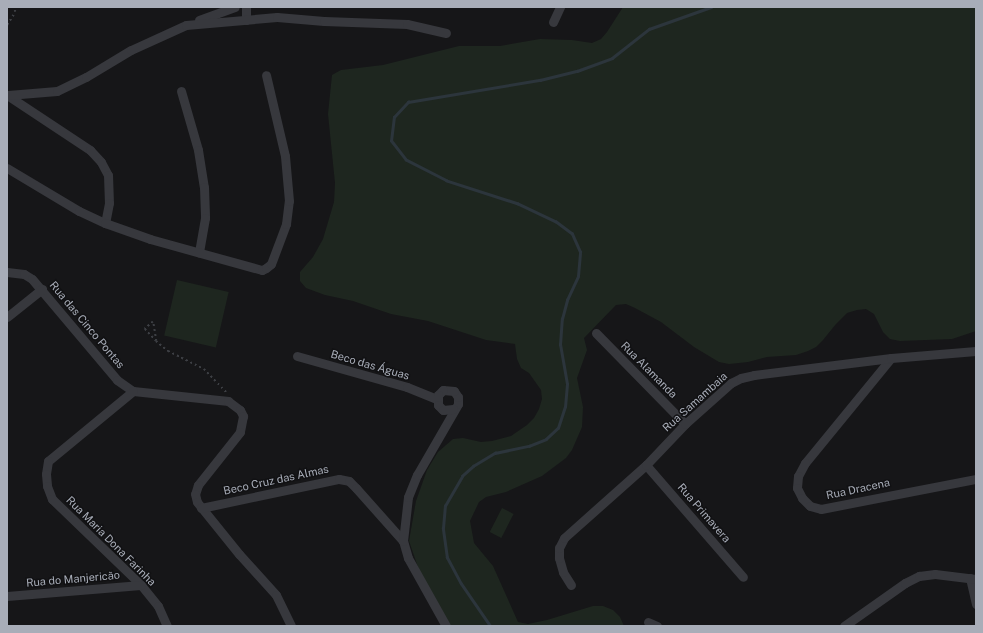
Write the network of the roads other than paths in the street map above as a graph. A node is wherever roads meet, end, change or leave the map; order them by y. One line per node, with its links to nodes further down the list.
1 (235, 7): 8 (street)
2 (246, 7): 6 (street)
3 (277, 7): 5 (street)
4 (560, 7): 7 (street)
5 (277, 17): 6 (street); 9 (street)
6 (246, 20): 8 (street)
7 (553, 22)
8 (186, 25): 12 (street)
9 (446, 33)
10 (266, 75): 15 (street)
11 (181, 92): 15 (street)
12 (8, 95): 14 (street)
13 (7, 168): 14 (street)
14 (105, 222): 15 (street)
15 (199, 252)
16 (7, 272): 17 (street, Rua das Cinco Pontas)
17 (42, 289): 18 (street); 23 (street, Rua das Cinco Pontas)
18 (7, 317)
19 (596, 333): 26 (street, Rua Alamanda)
20 (976, 350): 22 (street, Rua Samambaia)
21 (297, 356): 24 (street, Beco das Águas)
22 (891, 358): 26 (street, Rua Samambaia); 28 (street, Rua Dracena)
23 (133, 391): 29 (street, Rua das Cinco Pontas); 33 (street, Rua Maria Dona Farinha)
24 (437, 398): 25 (street); 25 (street)
25 (453, 410): 30 (street)
26 (685, 424): 27 (street, Rua Samambaia)
27 (646, 465): 31 (street, Rua Primavera); 34 (street, Rua Samambaia)
28 (976, 479)
29 (201, 508): 30 (street, Beco Cruz das Almas); 38 (street)
30 (403, 541): 39 (street)
31 (744, 577)
32 (973, 578): 36 (street); 40 (street)
33 (140, 585): 35 (street, Rua do Manjericão); 37 (street, Rua Maria Dona Farinha)
34 (571, 585)
35 (7, 596)
36 (976, 604)
37 (167, 626)
38 (292, 626)
39 (446, 626)
40 (844, 626)

